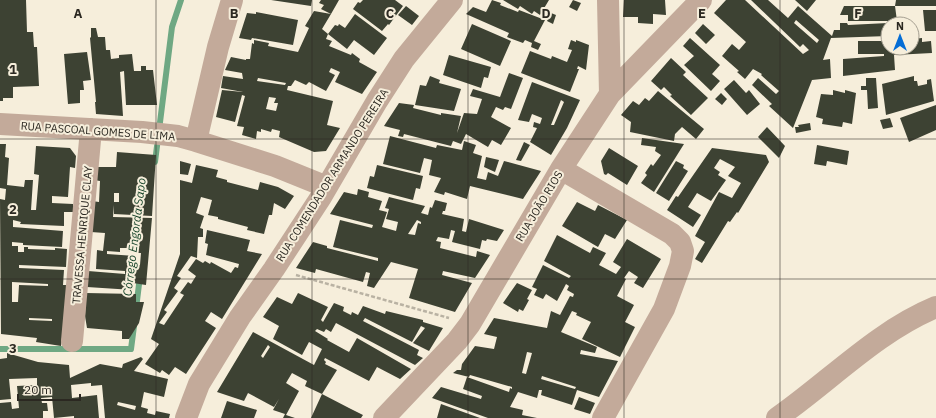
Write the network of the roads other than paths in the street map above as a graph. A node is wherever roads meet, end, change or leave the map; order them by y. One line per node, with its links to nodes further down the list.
1 (232, 0): 8 (street)
2 (452, 0): 10 (street, RUA COMENDADOR ARMANDO PEREIRA)
3 (608, 0): 5 (street)
4 (701, 0): 5 (street, RUA JOÃO RIOS)
5 (610, 94): 9 (street, RUA JOÃO RIOS)
6 (0, 124): 7 (street, RUA PASCOAL GOMES DE LIMA)
7 (91, 129): 8 (street, RUA PASCOAL GOMES DE LIMA); 12 (street, TRAVESSA HENRIQUE CLAY)
8 (196, 141): 10 (street, RUA PASCOAL GOMES DE LIMA)
9 (561, 169): 14 (street, RUA JOÃO RIOS); 15 (street)
10 (327, 187): 13 (street, RUA COMENDADOR ARMANDO PEREIRA)
11 (936, 307): 16 (street)
12 (72, 341)
13 (186, 418)
14 (384, 418)
15 (603, 418)
16 (778, 418)

